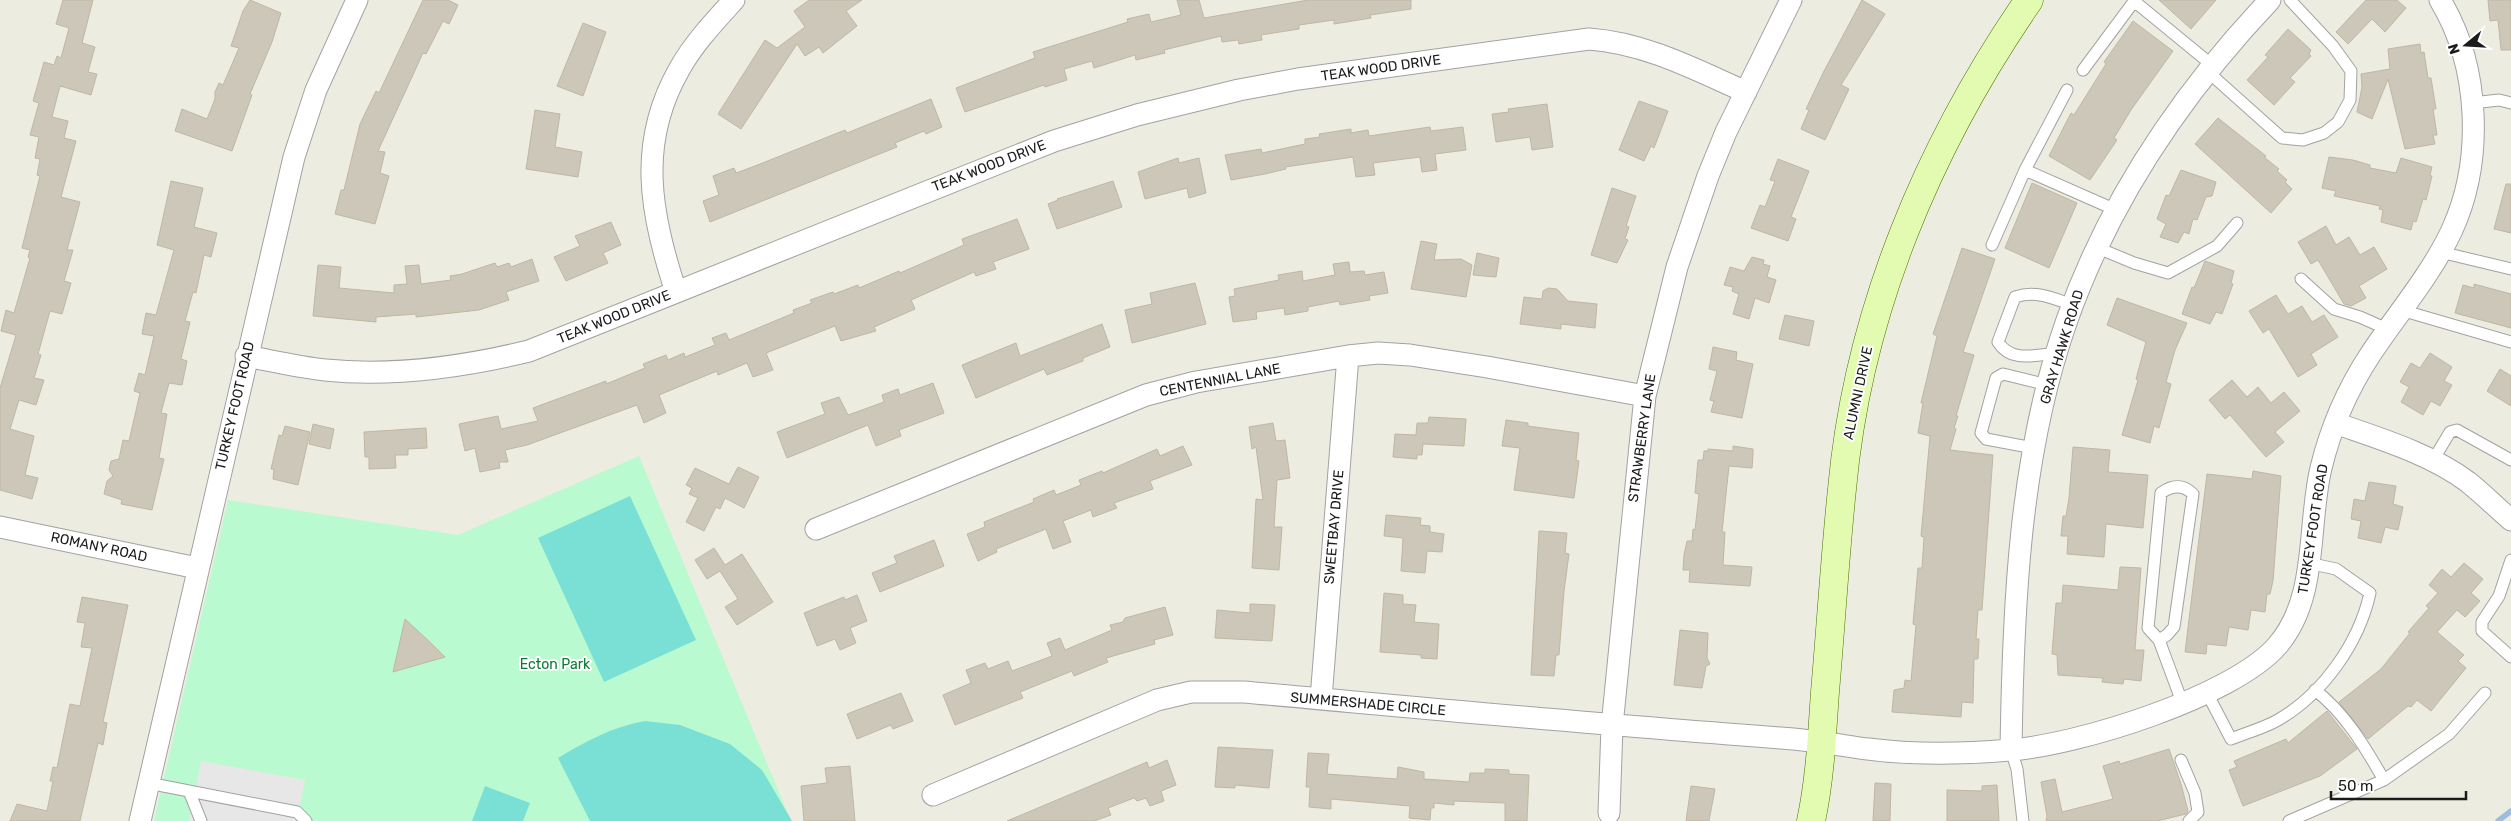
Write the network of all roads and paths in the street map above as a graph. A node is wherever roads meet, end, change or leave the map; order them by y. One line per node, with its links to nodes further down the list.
1 (357, 0): 29 (street, TURKEY FOOT ROAD)
2 (734, 0): 23 (street)
3 (1791, 0): 12 (street, STRAWBERRY LANE)
4 (2029, 0): 51 (main road, ALUMNI DRIVE)
5 (2134, 0): 9 (lane); 10 (lane)
6 (2270, 0): 9 (street, GRAY HAWK ROAD)
7 (2290, 0): 9 (lane)
8 (2440, 0): 14 (street, TURKEY FOOT ROAD)
9 (2209, 68): 16 (street, GRAY HAWK ROAD)
10 (2083, 70)
11 (2068, 90): 15 (lane)
12 (1746, 92): 23 (street, TEAK WOOD DRIVE); 32 (street, STRAWBERRY LANE)
13 (2511, 103): 14 (lane)
14 (2472, 104): 20 (street, TURKEY FOOT ROAD)
15 (2025, 170): 16 (lane); 18 (lane)
16 (2116, 210): 19 (street, GRAY HAWK ROAD)
17 (2237, 223): 19 (lane)
18 (1992, 244)
19 (2098, 248): 24 (street, GRAY HAWK ROAD)
20 (2440, 252): 21 (lane); 25 (street, TURKEY FOOT ROAD)
21 (2511, 269)
22 (2301, 278): 26 (lane)
23 (676, 292): 29 (street, TEAK WOOD DRIVE)
24 (2073, 305): 28 (street, GRAY HAWK ROAD); 28 (lane)
25 (2400, 310): 26 (street, TURKEY FOOT ROAD); 27 (lane)
26 (2387, 329): 33 (street, TURKEY FOOT ROAD)
27 (2511, 342)
28 (2057, 353): 31 (street, GRAY HAWK ROAD)
29 (246, 356): 42 (street, TURKEY FOOT ROAD)
30 (1348, 356): 32 (street, CENTENNIAL LANE); 39 (street, CENTENNIAL LANE); 48 (street, SWEETBAY DRIVE)
31 (2048, 386): 34 (street, GRAY HAWK ROAD); 34 (lane)
32 (1645, 396): 50 (street, STRAWBERRY LANE)
33 (2334, 423): 36 (street); 41 (street, TURKEY FOOT ROAD)
34 (2034, 448): 52 (street, GRAY HAWK ROAD)
35 (2511, 460): 36 (lane)
36 (2432, 462): 37 (street)
37 (2511, 520)
38 (0, 527): 42 (street, ROMANY ROAD)
39 (816, 529)
40 (2511, 560): 44 (lane)
41 (2308, 563): 45 (lane); 46 (street, TURKEY FOOT ROAD)
42 (197, 568): 55 (street, TURKEY FOOT ROAD)
43 (2158, 640): 43 (lane); 49 (lane)
44 (2511, 657)
45 (2315, 690): 46 (lane); 54 (lane)
46 (2207, 692): 49 (street, TURKEY FOOT ROAD)
47 (2485, 694): 54 (lane)
48 (1320, 699): 50 (street, SUMMERSHADE CIRCLE); 57 (street, SUMMERSHADE CIRCLE)
49 (2182, 702): 52 (street, TURKEY FOOT ROAD)
50 (1612, 726): 51 (street, SUMMERSHADE CIRCLE); 58 (street, STRAWBERRY LANE)
51 (1822, 740): 52 (street, TURKEY FOOT ROAD); 62 (main road, ALUMNI DRIVE)
52 (2011, 750): 63 (lane)
53 (2181, 760): 64 (lane)
54 (2384, 780): 65 (lane)
55 (148, 783): 56 (lane); 59 (street, TURKEY FOOT ROAD)
56 (189, 791): 60 (lane); 61 (lane)
57 (933, 795)
58 (1609, 813)
59 (140, 821)
60 (201, 821)
61 (306, 821)
62 (1811, 821)
63 (2023, 821)
64 (2189, 821)
65 (2289, 821)

